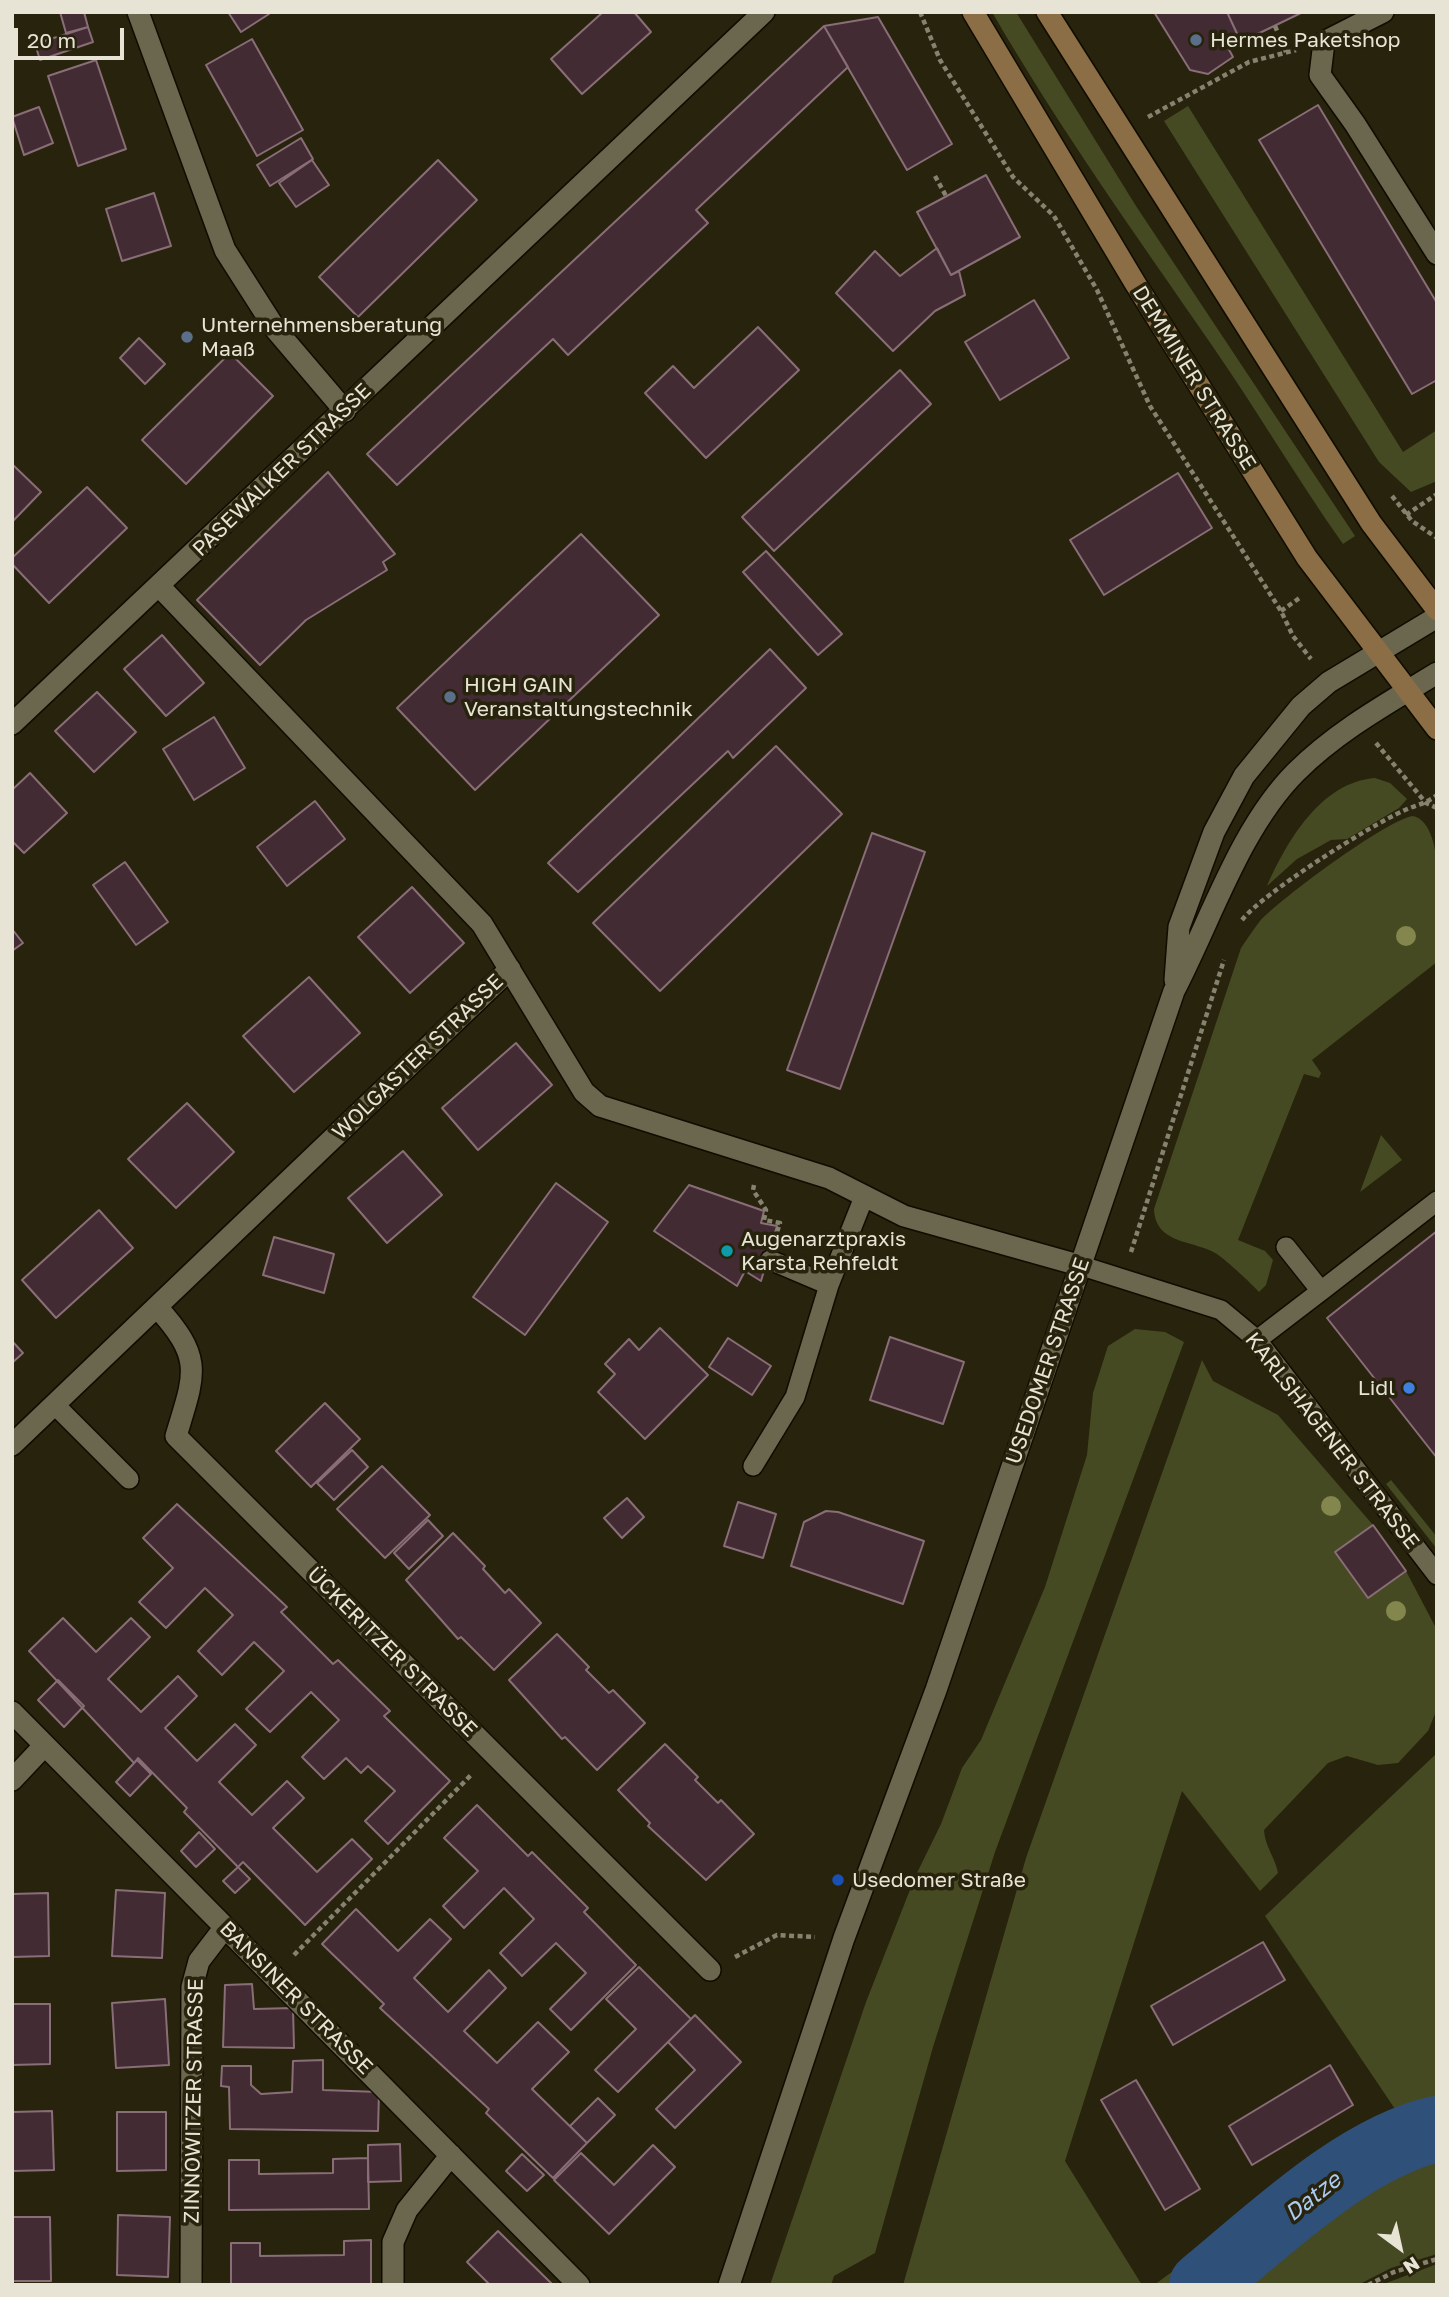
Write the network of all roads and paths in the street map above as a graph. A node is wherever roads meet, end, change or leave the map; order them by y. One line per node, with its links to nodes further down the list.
1 (138, 12): 12 (street)
2 (764, 12): 12 (street, PASEWALKER STRASSE)
3 (920, 12): 22 (path)
4 (973, 12): 20 (main road, DEMMINER STRASSE)
5 (1047, 12): 18 (main road)
6 (1383, 12): 11 (street)
7 (1275, 26): 8 (path)
8 (1145, 119)
9 (935, 176): 10 (path)
10 (947, 196)
11 (1437, 254)
12 (345, 411): 17 (street, PASEWALKER STRASSE)
13 (1437, 495): 14 (path)
14 (1406, 514)
15 (1412, 521): 16 (path)
16 (1437, 538)
17 (160, 587): 25 (street, PASEWALKER STRASSE); 32 (street, WOLGASTER STRASSE)
18 (1437, 610)
19 (1437, 617): 20 (street, USEDOMER STRASSE)
20 (1378, 653): 22 (street, USEDOMER STRASSE); 23 (main road, DEMMINER STRASSE)
21 (1437, 673): 23 (street, USEDOMER STRASSE)
22 (1329, 682): 33 (street, USEDOMER STRASSE)
23 (1408, 691): 24 (street, USEDOMER STRASSE); 26 (main road, DEMMINER STRASSE)
24 (1359, 721): 28 (path); 33 (street, USEDOMER STRASSE)
25 (12, 724)
26 (1437, 729)
27 (1437, 795): 28 (path)
28 (1426, 803): 29 (path); 30 (path)
29 (1436, 809)
30 (1237, 929)
31 (1227, 952): 40 (path)
32 (510, 969): 34 (street, KARLSHAGENER STRASSE); 43 (street, WOLGASTER STRASSE)
33 (1174, 991): 39 (street, USEDOMER STRASSE)
34 (765, 1157): 35 (street, KARLSHAGENER STRASSE); 38 (path)
35 (864, 1197): 39 (street, KARLSHAGENER STRASSE); 41 (lane)
36 (1437, 1201): 42 (lane)
37 (1286, 1247): 42 (lane)
38 (770, 1260): 41 (lane)
39 (1082, 1266): 40 (lane, KARLSHAGENER STRASSE); 55 (street, USEDOMER STRASSE)
40 (1122, 1278): 44 (lane, KARLSHAGENER STRASSE)
41 (829, 1284): 47 (lane)
42 (1321, 1291): 44 (lane)
43 (157, 1307): 45 (street, WOLGASTER STRASSE); 52 (street, ÜCKERITZER STRASSE)
44 (1257, 1340): 49 (lane, KARLSHAGENER STRASSE)
45 (55, 1405): 46 (street, WOLGASTER STRASSE); 48 (lane)
46 (12, 1445)
47 (753, 1466)
48 (129, 1479)
49 (1437, 1574)
50 (12, 1712): 51 (street, BANSINER STRASSE)
51 (44, 1746): 53 (street); 54 (street, BANSINER STRASSE)
52 (493, 1753): 56 (street, ÜCKERITZER STRASSE); 57 (path)
53 (12, 1780)
54 (225, 1927): 57 (street, BANSINER STRASSE); 60 (street, ZINNOWITZER STRASSE)
55 (844, 1938): 56 (path); 63 (street, USEDOMER STRASSE)
56 (710, 1970)
57 (274, 1976): 58 (street, BANSINER STRASSE)
58 (451, 2155): 61 (street); 62 (street, BANSINER STRASSE)
59 (1437, 2259): 64 (path)
60 (191, 2285)
61 (393, 2285)
62 (579, 2285)
63 (729, 2285)
64 (1368, 2285)

